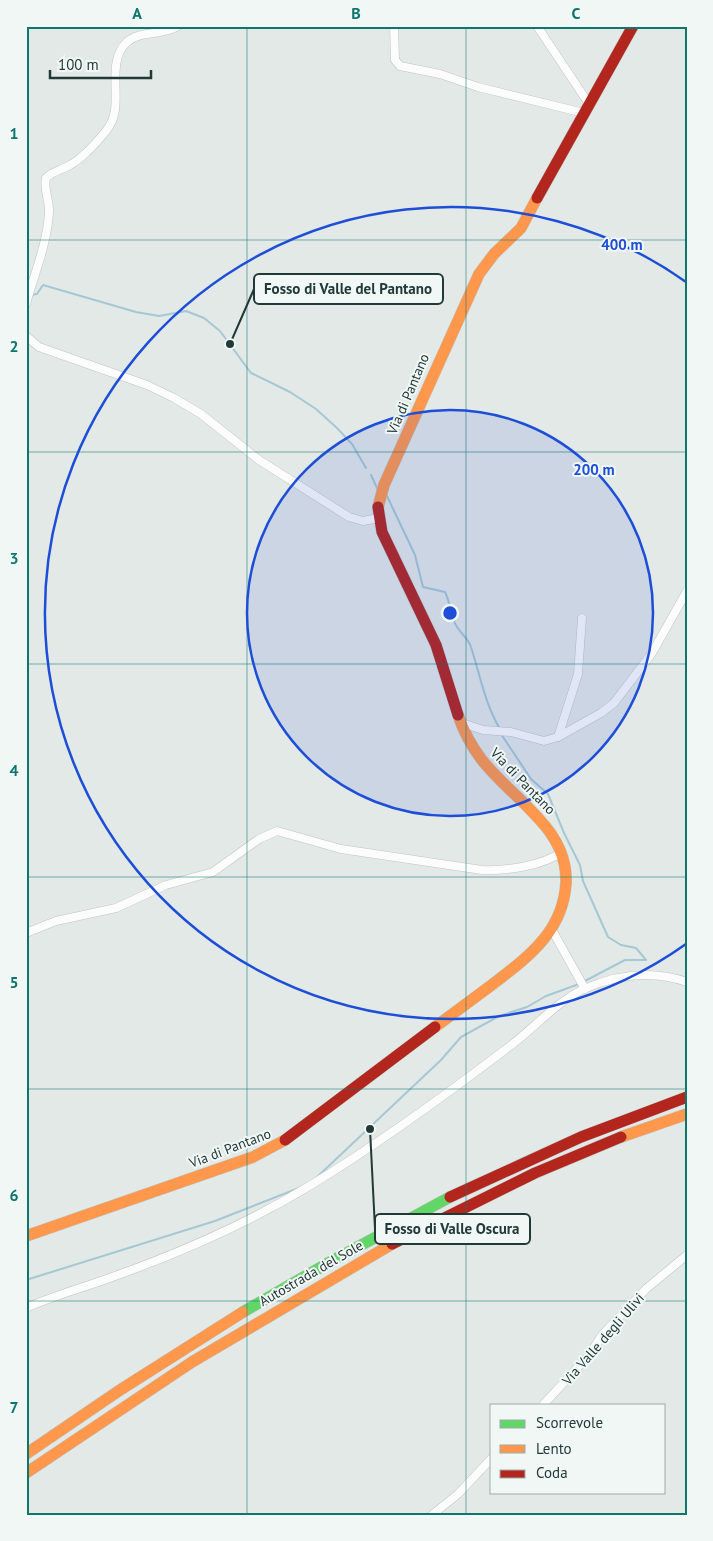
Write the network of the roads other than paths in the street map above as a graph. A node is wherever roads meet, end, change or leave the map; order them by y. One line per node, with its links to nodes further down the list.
1 (178, 26): 6 (street)
2 (394, 26): 5 (street)
3 (537, 26): 5 (street)
4 (633, 26): 5 (main road, Via di Pantano)
5 (586, 109): 8 (main road, Via di Pantano)
6 (26, 304)
7 (26, 336): 8 (street)
8 (379, 518): 11 (main road, Via di Pantano)
9 (687, 591): 12 (street)
10 (582, 618): 12 (street)
11 (462, 723): 12 (street); 13 (main road, Via di Pantano)
12 (558, 737)
13 (562, 852): 14 (main road, Via di Pantano); 15 (street)
14 (552, 930): 17 (street); 20 (main road, Via di Pantano)
15 (26, 933)
16 (687, 982): 17 (street)
17 (585, 989): 22 (street)
18 (687, 1097): 24 (main road, Autostrada del Sole)
19 (687, 1114): 26 (main road, Autostrada del Sole)
20 (26, 1236)
21 (687, 1256): 23 (street, Via Valle degli Ulivi)
22 (26, 1308)
23 (544, 1404)
24 (26, 1454)
25 (490, 1460): 27 (street)
26 (26, 1473)
27 (432, 1515)

